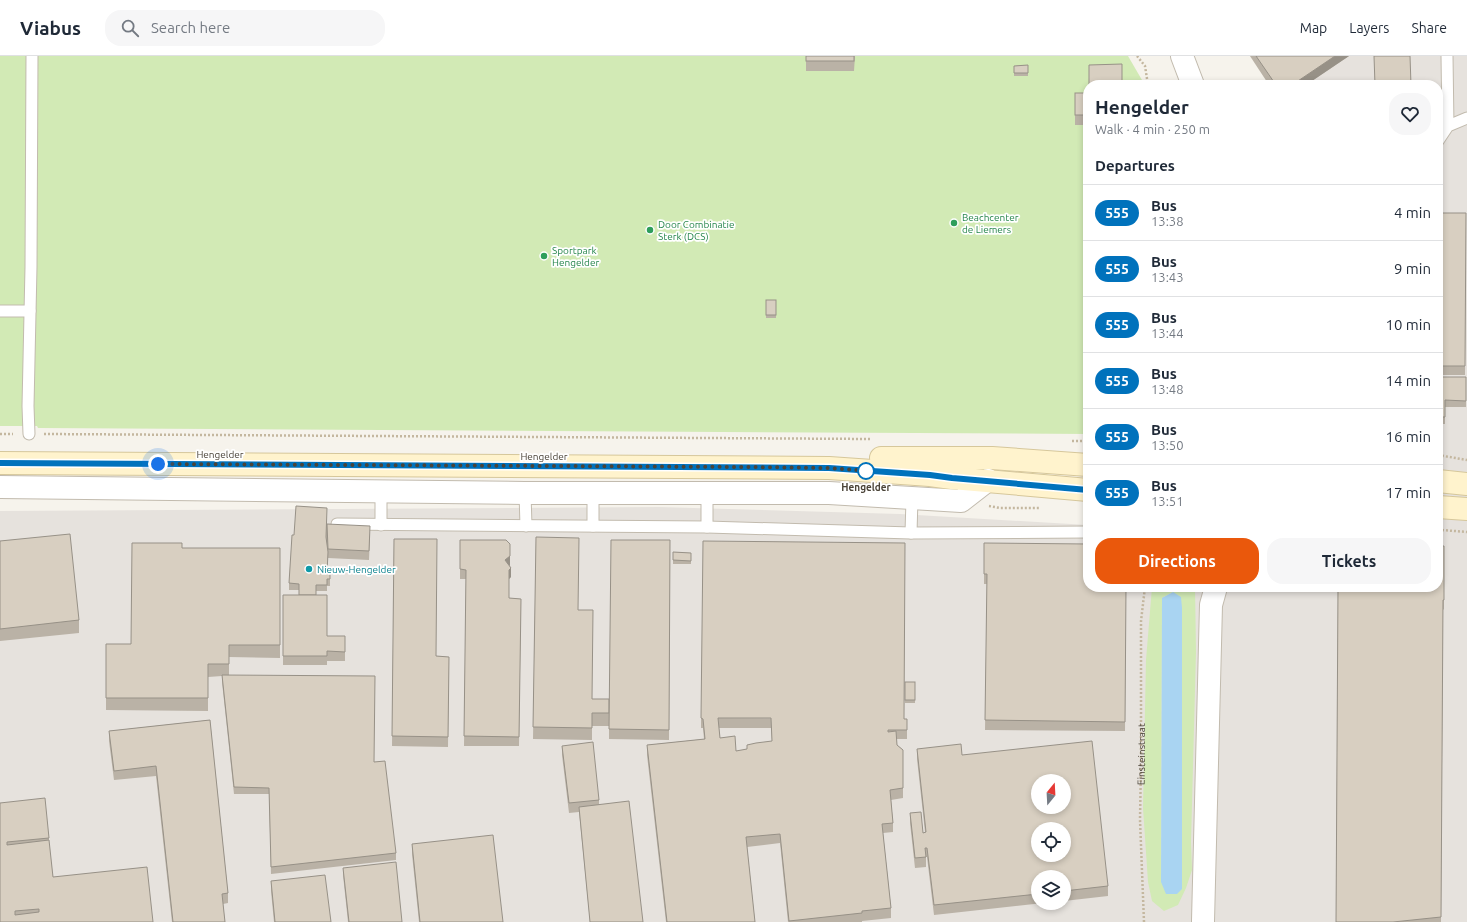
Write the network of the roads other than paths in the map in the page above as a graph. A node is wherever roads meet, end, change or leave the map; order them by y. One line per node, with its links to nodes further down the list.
1 (32, 56): 9 (lane)
2 (1182, 56): 4 (street)
3 (1447, 56): 6 (lane)
4 (1191, 80)
5 (1467, 118): 6 (lane)
6 (1448, 126): 7 (lane)
7 (1443, 134)
8 (0, 311): 9 (lane)
9 (30, 311): 10 (lane)
10 (29, 434)
11 (0, 453): 13 (main road, Hengelder)
12 (0, 463): 14 (main road, Hengelder)
13 (1083, 465)
14 (988, 480): 18 (main road, Hengelder); 23 (street)
15 (1443, 482): 16 (main road)
16 (1467, 484)
17 (0, 487): 19 (street)
18 (1083, 490)
19 (381, 491): 22 (street); 27 (lane)
20 (593, 492): 21 (street); 22 (street); 29 (lane)
21 (707, 492): 23 (street); 30 (lane)
22 (525, 493): 28 (lane)
23 (912, 499): 32 (lane)
24 (1443, 507): 25 (main road)
25 (1467, 509)
26 (337, 524): 27 (lane)
27 (381, 525): 28 (lane)
28 (526, 526): 29 (lane)
29 (593, 526): 30 (lane)
30 (707, 527): 32 (lane)
31 (1083, 532): 32 (lane)
32 (911, 533)
33 (1211, 593): 34 (street)
34 (1201, 922)

